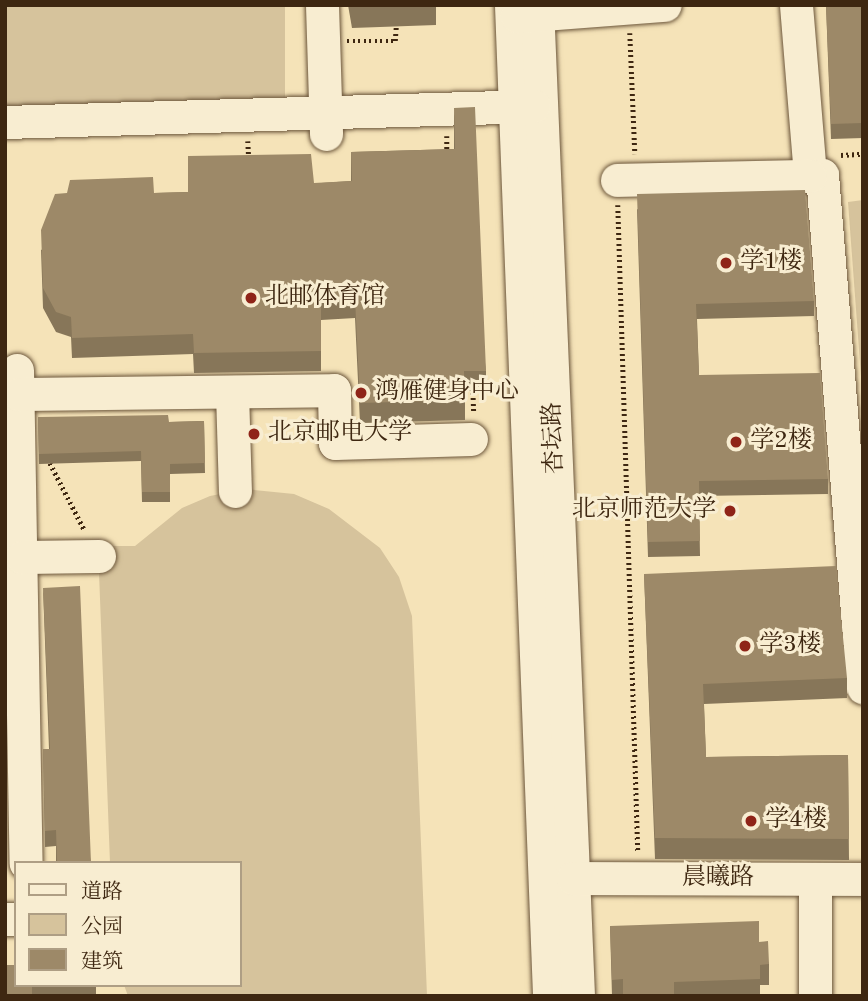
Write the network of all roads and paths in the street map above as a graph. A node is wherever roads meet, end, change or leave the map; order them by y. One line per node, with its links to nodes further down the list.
1 (322, 5): 7 (street)
2 (665, 5): 4 (street)
3 (796, 5): 13 (street)
4 (629, 8): 5 (street); 14 (path)
5 (524, 10): 8 (street, 杏坛路)
6 (396, 26): 7 (path)
7 (324, 41): 11 (street)
8 (528, 106): 9 (street); 26 (street, 杏坛路); 30 (street, 杏坛路)
9 (467, 107): 11 (street); 12 (path)
10 (5, 122): 11 (street)
11 (327, 122)
12 (448, 162)
13 (810, 176): 14 (street); 23 (street)
14 (626, 179): 27 (path)
15 (15, 383): 17 (street); 22 (street)
16 (472, 383): 18 (path)
17 (232, 392): 18 (street); 20 (street)
18 (471, 439)
19 (50, 463): 21 (path)
20 (235, 491)
21 (99, 556): 22 (street)
22 (22, 557): 24 (street)
23 (863, 687)
24 (15, 728): 25 (street)
25 (26, 861)
26 (573, 878): 27 (street, 晨曦路); 31 (street, 杏坛路)
27 (639, 878): 28 (street, 晨曦路)
28 (815, 879): 29 (street, 晨曦路); 32 (street)
29 (863, 879)
30 (549, 996)
31 (578, 996)
32 (815, 996)

